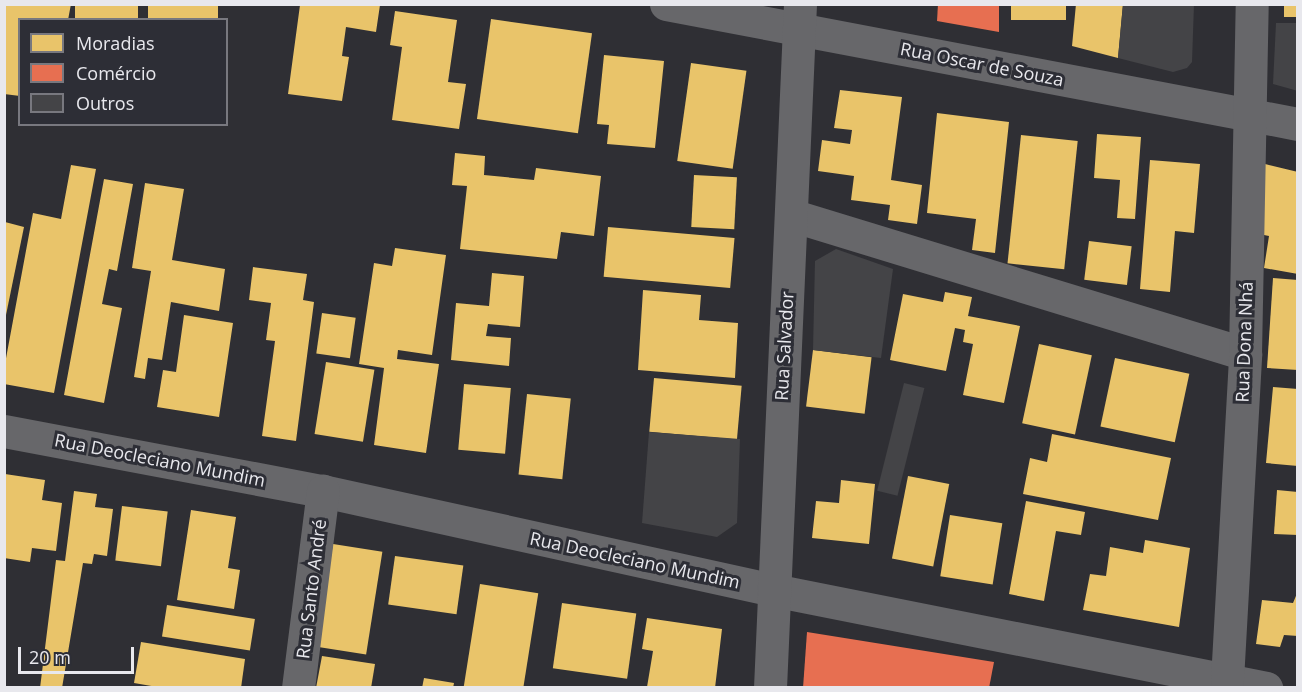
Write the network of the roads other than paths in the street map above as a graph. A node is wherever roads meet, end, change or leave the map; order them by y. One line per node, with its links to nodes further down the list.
1 (666, 4): 3 (street, Rua Oscar de Souza)
2 (1252, 4): 4 (street, Rua Dona Nhá)
3 (800, 17): 4 (street, Rua Oscar de Souza); 6 (street, Rua Salvador)
4 (1250, 115): 5 (street, Rua Oscar de Souza); 7 (street, Rua Dona Nhá)
5 (1298, 124)
6 (791, 215): 7 (street); 10 (street, Rua Salvador)
7 (1245, 354): 11 (street, Rua Dona Nhá)
8 (4, 431): 9 (street, Rua Deocleciano Mundim)
9 (323, 491): 10 (street, Rua Deocleciano Mundim); 12 (street, Rua Santo André)
10 (773, 590): 11 (street, Rua Deocleciano Mundim); 13 (street, Rua Salvador)
11 (1227, 680): 14 (street, Rua Deocleciano Mundim)
12 (298, 687)
13 (770, 687)
14 (1266, 687)

